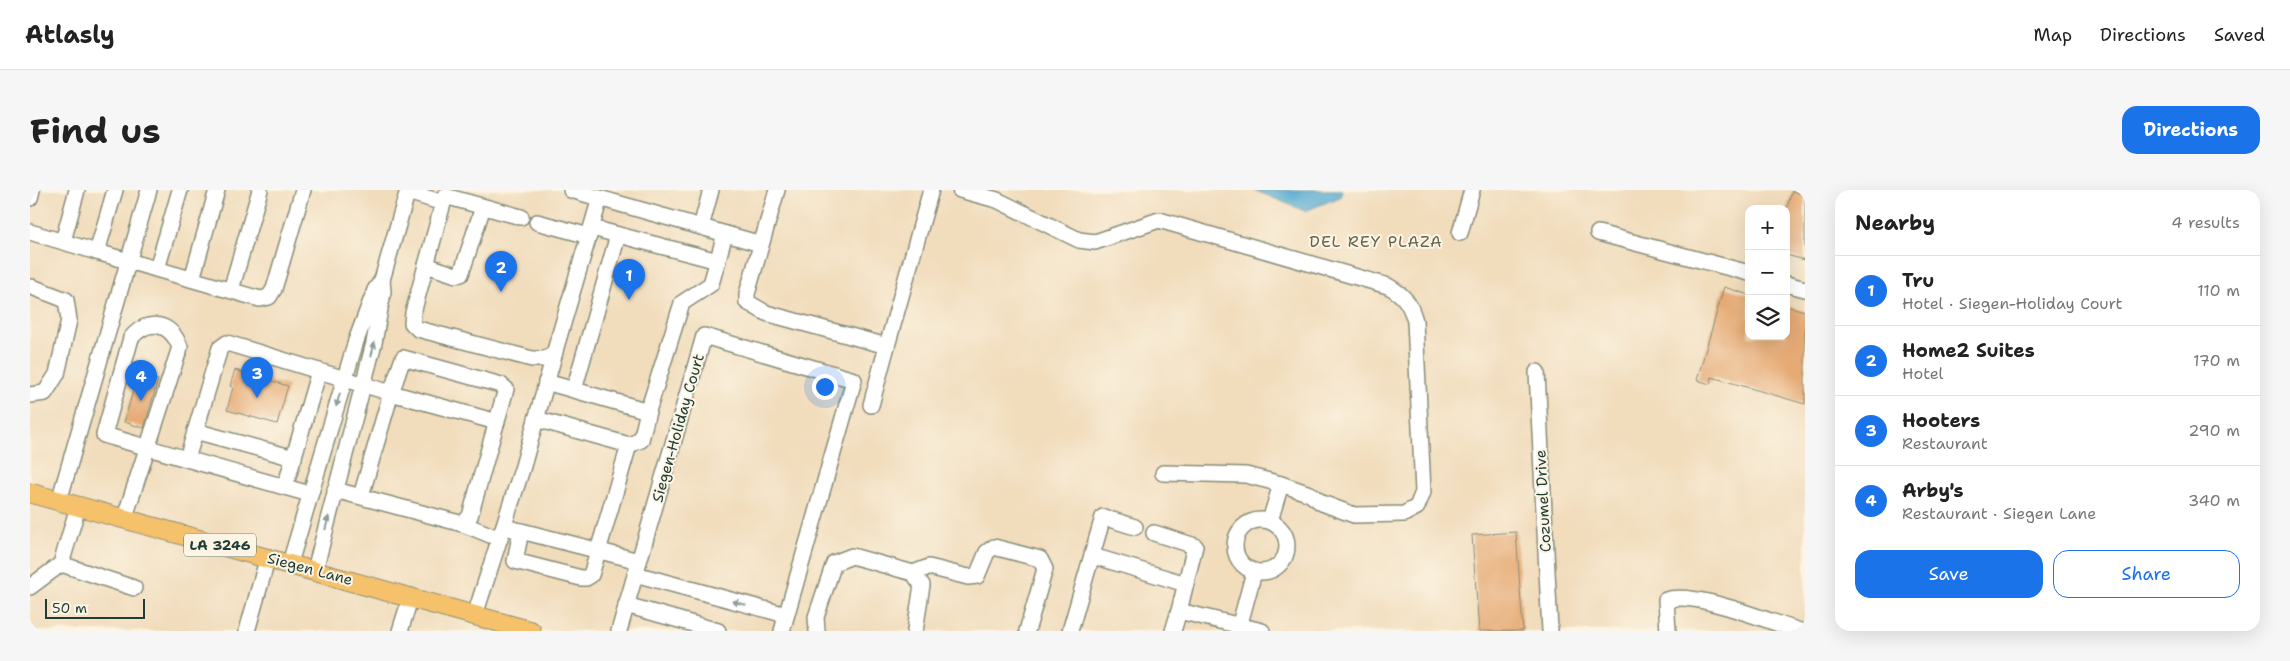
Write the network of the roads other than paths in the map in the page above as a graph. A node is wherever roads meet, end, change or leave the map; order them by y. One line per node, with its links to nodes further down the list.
1 (32, 190): 16 (street)
2 (77, 190): 29 (street)
3 (115, 190): 31 (street)
4 (149, 190): 32 (street)
5 (180, 190): 35 (street)
6 (216, 190): 37 (street)
7 (260, 190): 42 (street)
8 (303, 190): 42 (street)
9 (711, 190): 22 (street)
10 (777, 190): 30 (street)
11 (931, 190): 43 (street)
12 (960, 190): 63 (street)
13 (1472, 190): 25 (street)
14 (408, 191): 18 (street); 38 (street)
15 (580, 191): 17 (street)
16 (30, 198)
17 (600, 198): 22 (street); 24 (street)
18 (443, 202): 19 (street); 34 (street)
19 (483, 207): 20 (street); 34 (street)
20 (521, 217)
21 (537, 222): 24 (street)
22 (701, 227): 28 (street)
23 (30, 232): 29 (street)
24 (590, 232): 27 (street); 44 (street)
25 (1460, 233)
26 (1598, 233): 36 (street)
27 (618, 234): 33 (street); 50 (street)
28 (725, 234): 30 (street); 33 (street)
29 (63, 241): 31 (street)
30 (761, 244): 43 (street)
31 (97, 252): 32 (street)
32 (128, 260): 35 (street); 69 (street)
33 (718, 262): 54 (street)
34 (426, 265): 44 (street)
35 (157, 269): 37 (street)
36 (1745, 272)
37 (192, 279): 42 (street)
38 (382, 280): 47 (street); 49 (street, one-way to 38)
39 (1790, 285): 41 (street)
40 (32, 287): 52 (street)
41 (1805, 289)
42 (231, 290)
43 (887, 346): 53 (street)
44 (555, 352): 48 (street)
45 (319, 371): 47 (street); 57 (street); 60 (street)
46 (1537, 372): 108 (street, Cozumel Drive)
47 (344, 379): 49 (street); 67 (street, one-way to 67)
48 (546, 382): 50 (street); 55 (street)
49 (363, 385): 51 (street); 65 (street)
50 (574, 390): 54 (street)
51 (391, 393): 56 (street); 56 (street); 68 (street)
52 (30, 395)
53 (871, 405)
54 (648, 411): 58 (street)
55 (536, 419): 58 (street); 76 (street)
56 (497, 422): 73 (street)
57 (195, 431): 60 (street); 61 (street)
58 (629, 445): 78 (street)
59 (148, 448): 59 (street); 61 (street); 71 (street)
60 (294, 458): 64 (street)
61 (187, 460): 64 (street)
62 (1163, 473): 63 (street)
63 (1281, 484): 72 (street)
64 (285, 487): 67 (street)
65 (335, 490): 68 (street); 84 (street, one-way to 65)
66 (30, 493): 69 (main road, Siegen Lane / LA 3246)
67 (310, 494): 81 (street)
68 (361, 496): 73 (street)
69 (59, 501): 70 (main road, Siegen Lane / LA 3246)
70 (78, 507): 71 (main road, Siegen Lane / LA 3246); 82 (street)
71 (124, 520): 80 (main road, Siegen Lane / LA 3246)
72 (1270, 521): 85 (street); 85 (street)
73 (464, 524): 76 (street)
74 (1135, 526): 79 (street)
75 (521, 531): 76 (street); 78 (street); 78 (street)
76 (502, 533): 93 (street)
77 (1154, 533): 87 (street)
78 (599, 550): 83 (street)
79 (1092, 556): 87 (street); 105 (street)
80 (268, 557): 81 (main road, Siegen Lane / LA 3246); 96 (street)
81 (290, 563): 84 (main road, Siegen Lane / LA 3246)
82 (61, 564): 88 (street); 89 (street)
83 (637, 568): 91 (street, Siegen-Holiday Court); 94 (street, one-way to 83); 94 (street, Siegen-Holiday Court)
84 (315, 570): 90 (main road, Siegen Lane / LA 3246)
85 (1254, 572): 95 (street)
86 (914, 573): 102 (street); 103 (street); 104 (street)
87 (1186, 584): 92 (street)
88 (30, 587)
89 (134, 588)
90 (411, 596): 93 (main road, Siegen Lane / LA 3246); 97 (street)
91 (626, 605): 99 (street, Siegen-Holiday Court); 100 (street)
92 (1178, 611): 95 (street); 106 (street)
93 (475, 615): 98 (main road, Siegen Lane / LA 3246)
94 (786, 615): 101 (street, Siegen-Holiday Court)
95 (1239, 628): 107 (street)
96 (246, 631)
97 (400, 631)
98 (531, 631)
99 (619, 631)
100 (718, 631)
101 (782, 631)
102 (817, 631)
103 (915, 631)
104 (1027, 631)
105 (1070, 631)
106 (1173, 631)
107 (1262, 631)
108 (1550, 631)
109 (1668, 631): 110 (street)
110 (1800, 631)

